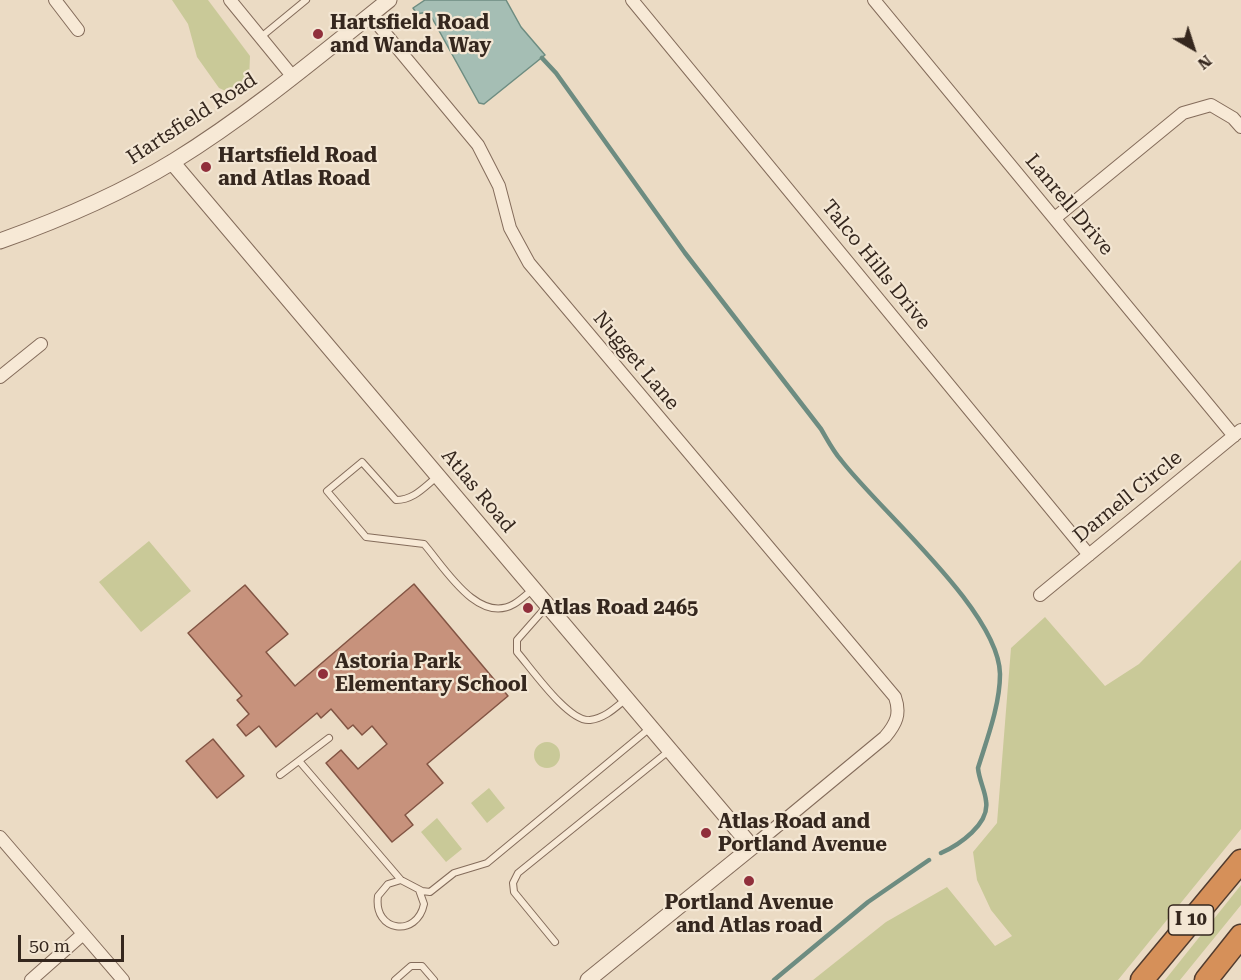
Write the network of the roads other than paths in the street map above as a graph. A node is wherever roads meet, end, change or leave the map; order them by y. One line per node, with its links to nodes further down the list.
1 (55, 0): 8 (street)
2 (230, 0): 9 (street)
3 (306, 0): 9 (lane)
4 (389, 0): 7 (street, Hartsfield Road)
5 (632, 0): 19 (street, Talco Hills Drive)
6 (874, 0): 13 (street, Lanrell Drive)
7 (370, 15): 10 (street, Hartsfield Road); 30 (street, Nugget Lane)
8 (78, 30)
9 (261, 37): 10 (street)
10 (293, 77): 12 (street, Hartsfield Road)
11 (1241, 128): 13 (street)
12 (172, 162): 14 (street, Hartsfield Road); 18 (street, Atlas Road)
13 (1055, 218): 17 (street, Lanrell Drive)
14 (0, 241)
15 (41, 344): 16 (street)
16 (0, 377)
17 (1238, 433): 19 (street, Darnell Circle)
18 (438, 476): 20 (street, Atlas Road); 20 (lane)
19 (1089, 555): 21 (street, Darnell Circle)
20 (533, 589): 22 (street, Atlas Road)
21 (1040, 595)
22 (548, 606): 23 (street, Atlas Road); 23 (lane)
23 (626, 699): 24 (street, Atlas Road)
24 (650, 727): 26 (street, Atlas Road); 33 (lane)
25 (329, 738): 27 (lane)
26 (669, 750): 30 (street, Atlas Road); 36 (lane)
27 (300, 762): 28 (lane); 32 (lane)
28 (280, 775)
29 (0, 837): 34 (street)
30 (752, 848): 41 (street)
31 (1241, 861): 42 (highway, I 10)
32 (401, 880): 33 (lane); 33 (lane)
33 (419, 889)
34 (83, 933): 37 (street); 38 (street)
35 (1241, 936): 43 (highway, I 10)
36 (555, 942)
37 (31, 980)
38 (123, 980)
39 (395, 980): 40 (lane)
40 (434, 980)
41 (588, 980)
42 (1142, 980)
43 (1206, 980)

